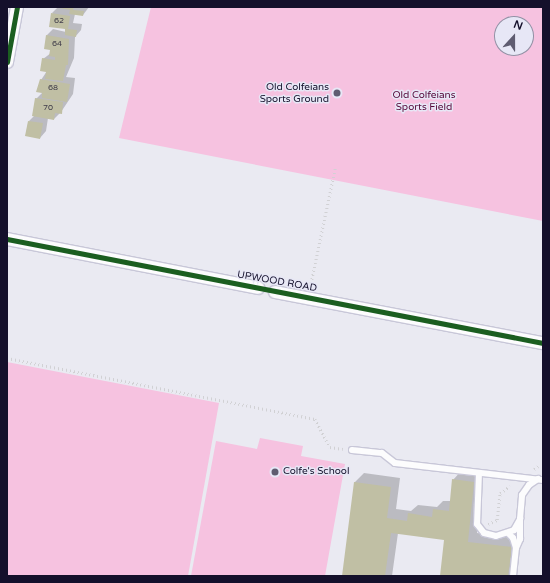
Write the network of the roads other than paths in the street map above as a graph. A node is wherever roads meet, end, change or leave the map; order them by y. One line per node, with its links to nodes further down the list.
1 (16, 7): 2 (street)
2 (7, 62)
3 (7, 240): 4 (street, UPWOOD ROAD)
4 (258, 288)
5 (275, 292): 6 (street, UPWOOD ROAD)
6 (543, 343)
7 (352, 450): 8 (lane)
8 (479, 473): 9 (lane); 11 (lane)
9 (540, 480): 10 (lane)
10 (520, 519): 11 (lane); 12 (lane)
11 (508, 533): 12 (lane)
12 (516, 548): 13 (lane)
13 (513, 576)

